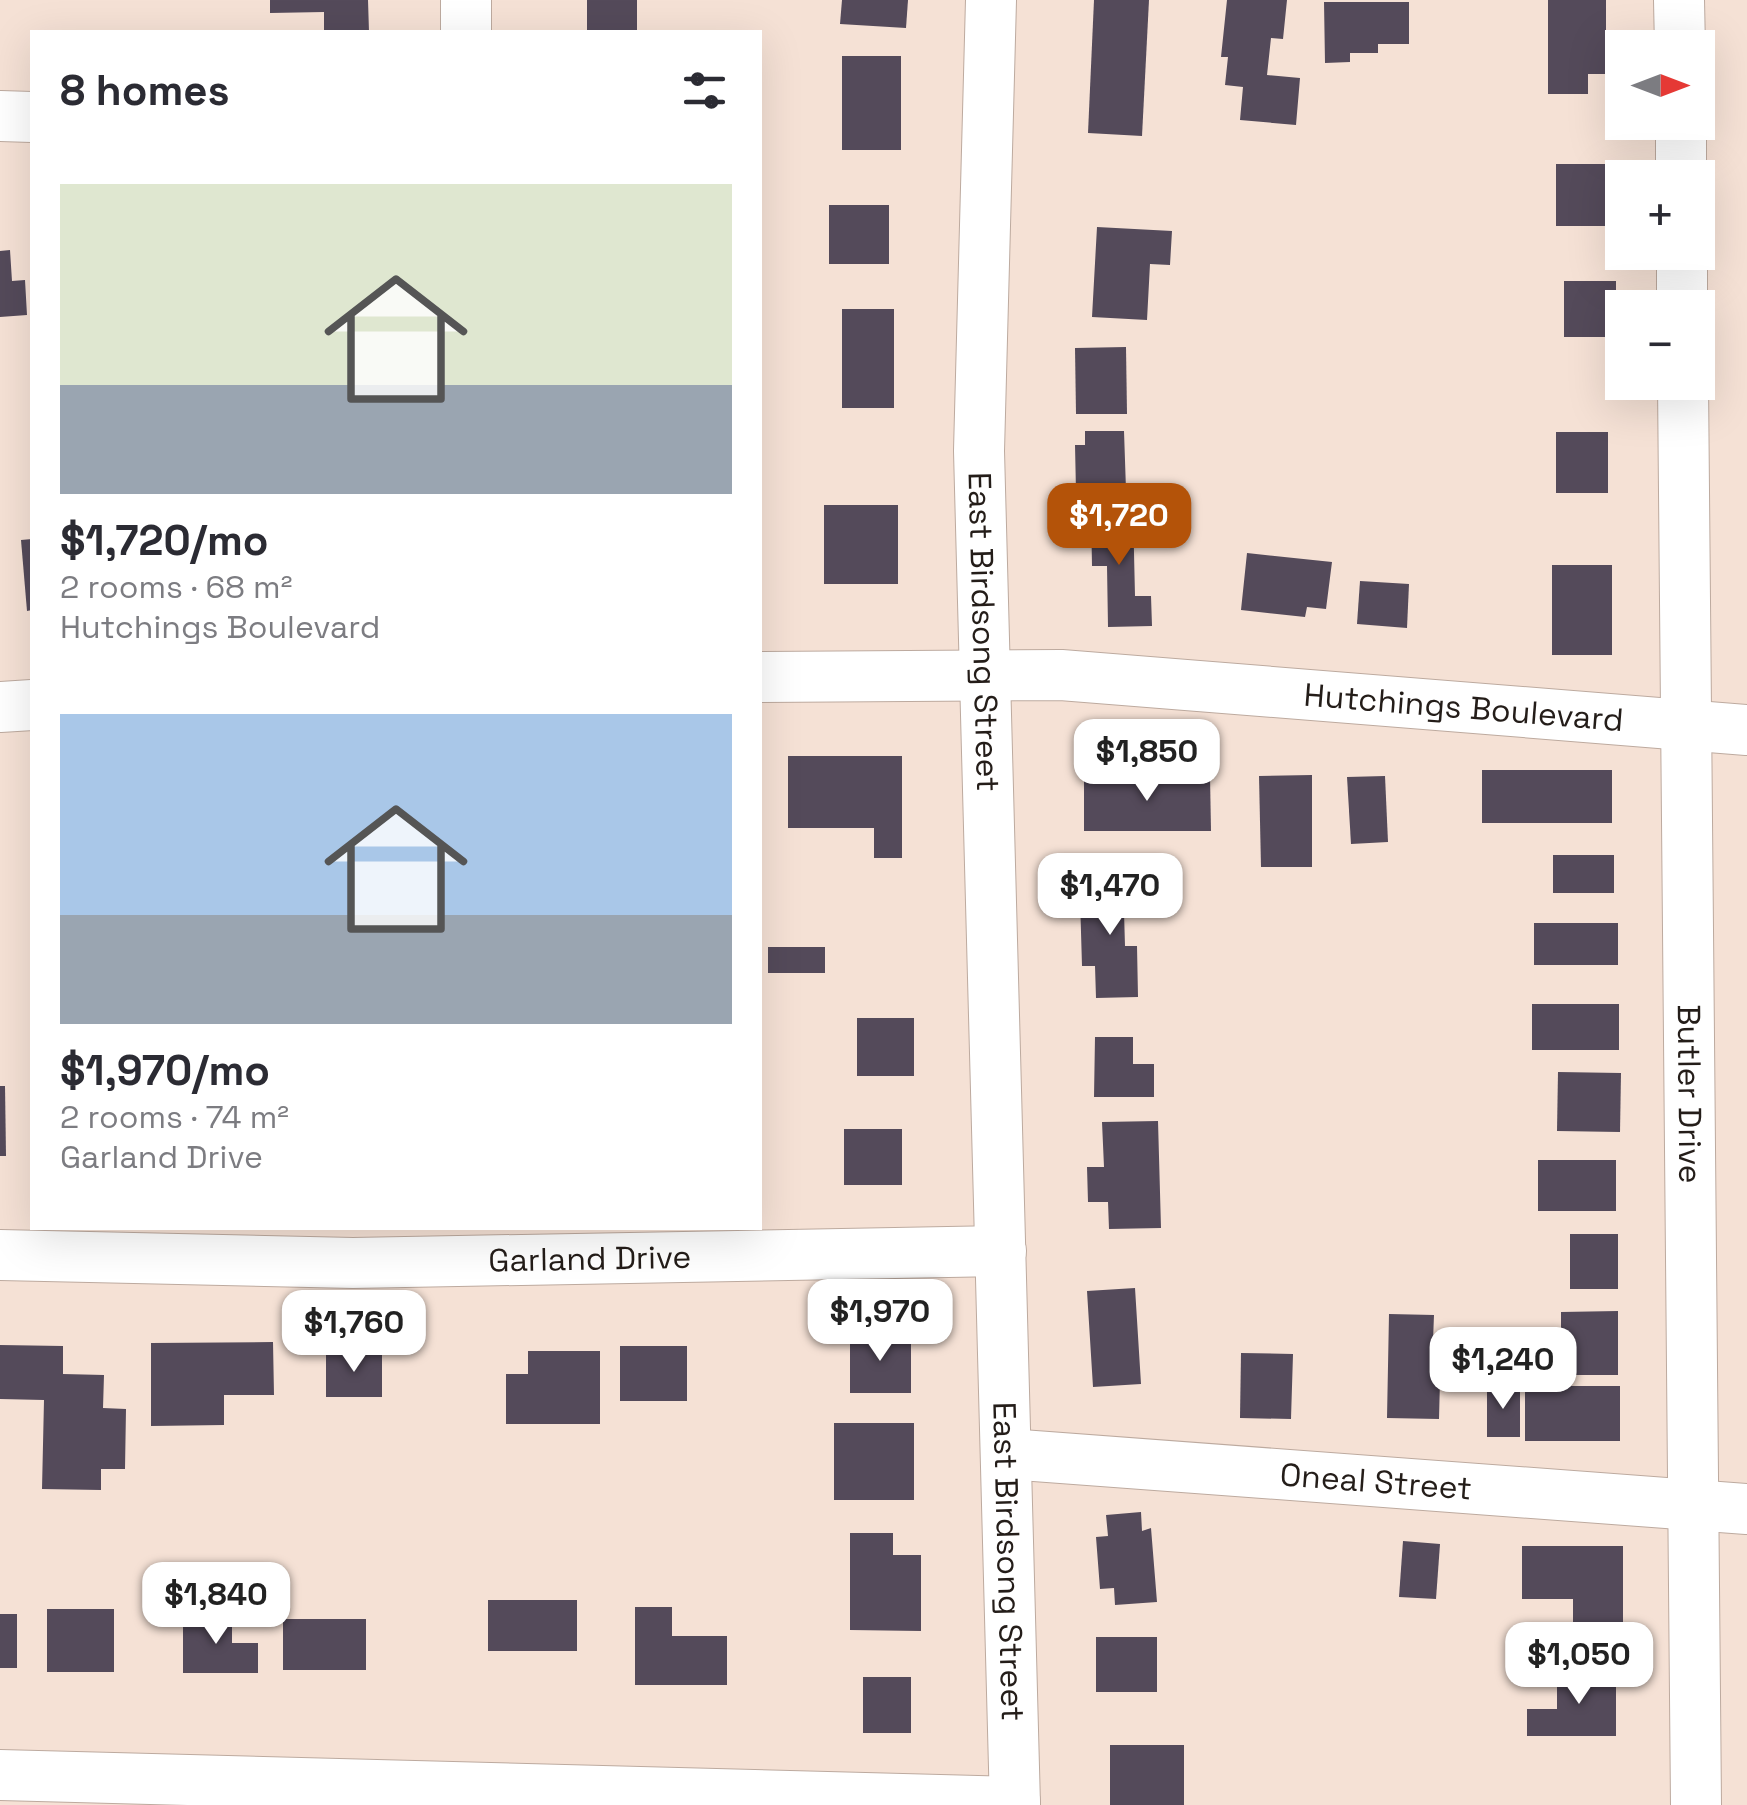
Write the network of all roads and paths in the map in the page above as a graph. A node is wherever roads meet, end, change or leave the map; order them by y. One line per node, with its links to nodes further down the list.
1 (466, 0): 4 (street)
2 (991, 0): 9 (street, East Birdsong Street)
3 (1680, 0): 5 (street)
4 (466, 30)
5 (1680, 30)
6 (0, 116): 7 (street)
7 (30, 117)
8 (1683, 400): 13 (street, Butler Drive)
9 (984, 674): 10 (street, Hutchings Boulevard); 13 (street, Hutchings Boulevard); 15 (street, East Birdsong Street)
10 (762, 677)
11 (30, 705): 12 (street)
12 (0, 707)
13 (1686, 726): 14 (street, Hutchings Boulevard); 18 (street, Butler Drive)
14 (1747, 730)
15 (1001, 1251): 16 (street, Garland Drive); 17 (street, East Birdsong Street)
16 (0, 1256)
17 (1007, 1454): 18 (street, Oneal Street); 21 (street, East Birdsong Street)
18 (1693, 1504): 19 (street, Oneal Street); 22 (street, Butler Drive)
19 (1747, 1509)
20 (0, 1775): 21 (street)
21 (1015, 1803)
22 (1696, 1805)

